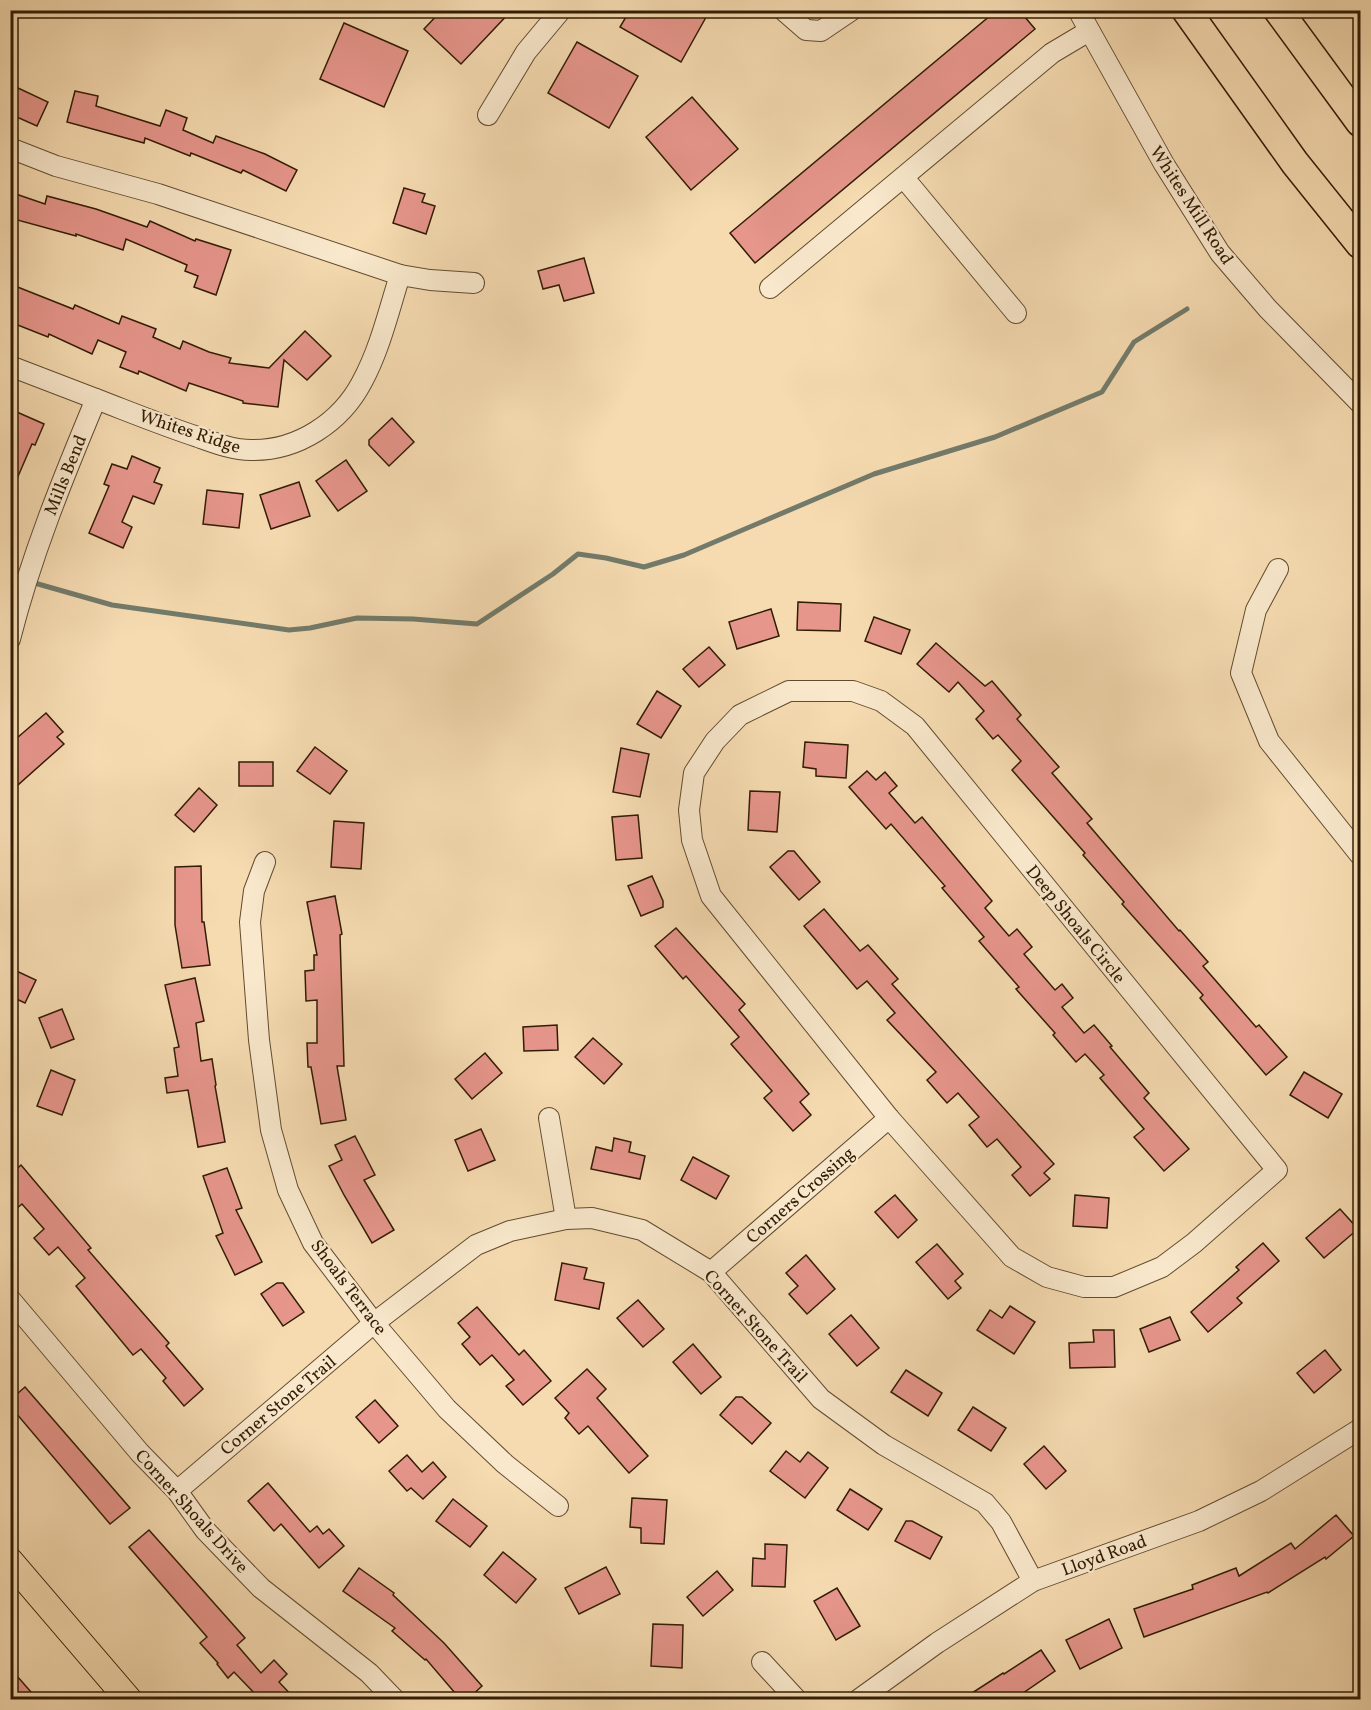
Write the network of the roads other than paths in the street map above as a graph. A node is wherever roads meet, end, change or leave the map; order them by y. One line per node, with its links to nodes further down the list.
1 (561, 10): 8 (street)
2 (783, 10): 3 (street)
3 (852, 10)
4 (1078, 10): 7 (street, Whites Mill Road)
5 (1186, 10): 12 (highway)
6 (1278, 10): 9 (highway)
7 (1089, 31): 11 (street); 19 (street, Whites Mill Road)
8 (488, 115)
9 (1360, 122)
10 (10, 148): 13 (street)
11 (904, 178): 15 (street); 16 (street)
12 (1360, 244)
13 (400, 275): 14 (street); 18 (street, Whites Ridge)
14 (474, 283)
15 (770, 288)
16 (1016, 313)
17 (10, 366): 18 (street)
18 (96, 399): 21 (street, Mills Bend)
19 (1360, 403)
20 (1278, 569): 22 (street)
21 (10, 639)
22 (1360, 855)
23 (265, 862): 29 (street, Shoals Terrace)
24 (549, 1118): 26 (street)
25 (889, 1118): 25 (street, Deep Shoals Circle); 27 (street, Corners Crossing)
26 (566, 1219): 27 (street, Corner Stone Trail); 29 (street, Corner Stone Trail)
27 (711, 1272): 34 (street, Corner Stone Trail)
28 (10, 1299): 31 (street, Corner Shoals Drive)
29 (374, 1323): 31 (street, Corner Stone Trail); 32 (street, Shoals Terrace)
30 (1360, 1429): 34 (street, Lloyd Road)
31 (177, 1491): 37 (street, Corner Shoals Drive)
32 (558, 1506)
33 (10, 1561): 36 (main road)
34 (1033, 1581): 39 (street, Lloyd Road)
35 (762, 1662): 38 (street)
36 (129, 1700)
37 (395, 1700)
38 (797, 1700)
39 (858, 1700)

